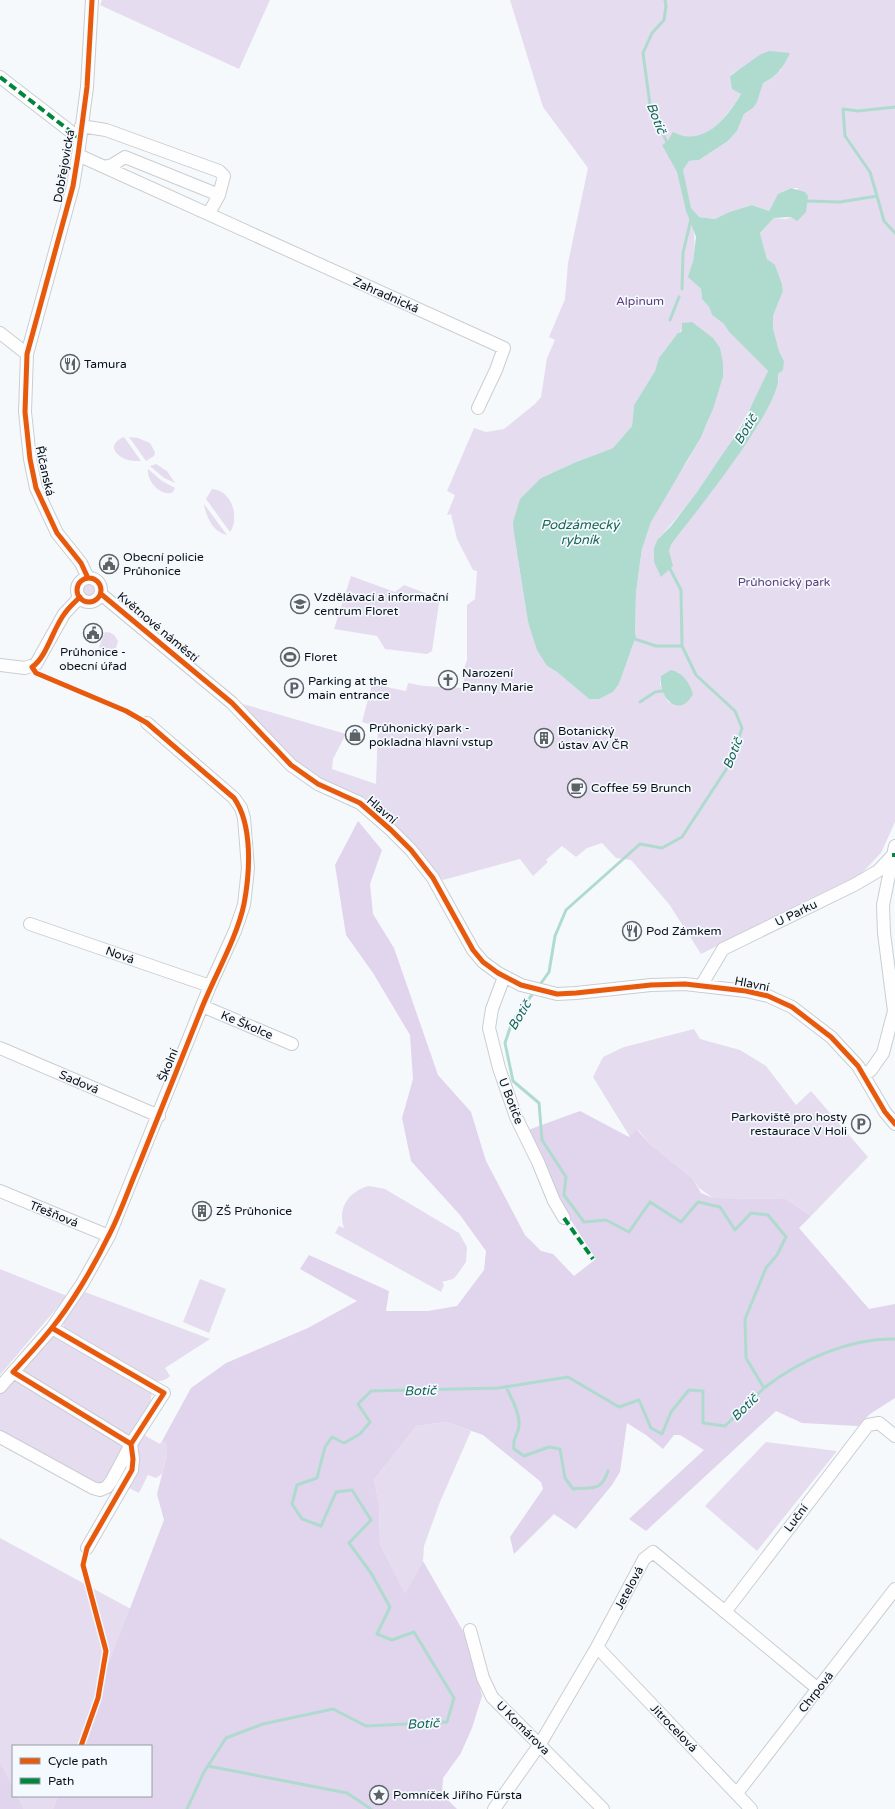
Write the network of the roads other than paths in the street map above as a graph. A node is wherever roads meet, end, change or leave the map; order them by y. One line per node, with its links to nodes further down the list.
1 (92, 0): 3 (street, Dobřejovická)
2 (0, 77): 4 (street)
3 (81, 126): 4 (street, Dobřejovická); 7 (street)
4 (79, 138): 5 (street, Dobřejovická)
5 (78, 155): 6 (street, Zahradnická); 10 (street, Dobřejovická)
6 (105, 167): 7 (street); 8 (street, Zahradnická)
7 (219, 194): 8 (street)
8 (209, 214): 11 (street, Zahradnická)
9 (0, 333): 10 (street)
10 (27, 354): 12 (street, Říčanská)
11 (478, 408)
12 (88, 578): 13 (street, Květnové náměstí); 14 (street)
13 (101, 594): 14 (street, Květnové náměstí); 16 (street, Květnové náměstí)
14 (80, 597): 15 (street)
15 (0, 665)
16 (202, 677): 20 (street, Hlavní)
17 (147, 723): 21 (street, Školní)
18 (894, 852): 22 (street, U Parku); 23 (street)
19 (30, 924): 21 (street, Nová)
20 (504, 977): 22 (street, Hlavní); 31 (street, U Botiče)
21 (210, 986): 24 (street, Školní)
22 (701, 986): 27 (street, Hlavní)
23 (894, 996): 27 (street)
24 (202, 1006): 25 (street, Ke Školce); 28 (street, Školní)
25 (292, 1044)
26 (0, 1048): 28 (street, Sadová)
27 (864, 1075): 29 (street, Hlavní)
28 (159, 1116): 32 (street, Školní)
29 (895, 1124)
30 (0, 1191): 32 (street, Třešňová)
31 (564, 1218)
32 (109, 1236): 33 (street, Školní)
33 (52, 1328): 34 (street, Školní); 38 (street)
34 (13, 1372): 35 (street, Školní); 38 (street)
35 (0, 1387)
36 (895, 1436): 41 (street, Luční)
37 (0, 1437): 38 (street)
38 (131, 1444): 39 (street)
39 (87, 1548)
40 (895, 1589): 44 (street, Chrpová)
41 (725, 1612): 43 (street, Jetelová); 44 (street, Jetelová)
42 (470, 1630): 45 (street, U Komárova)
43 (597, 1647): 45 (street, Jetelová); 46 (street, Jitrocelová)
44 (818, 1689): 46 (street, Chrpová)
45 (540, 1744): 47 (street, Jetelová); 48 (street, U Komárova)
46 (737, 1794): 49 (street, Jitrocelová)
47 (494, 1809)
48 (603, 1809)
49 (751, 1809)

